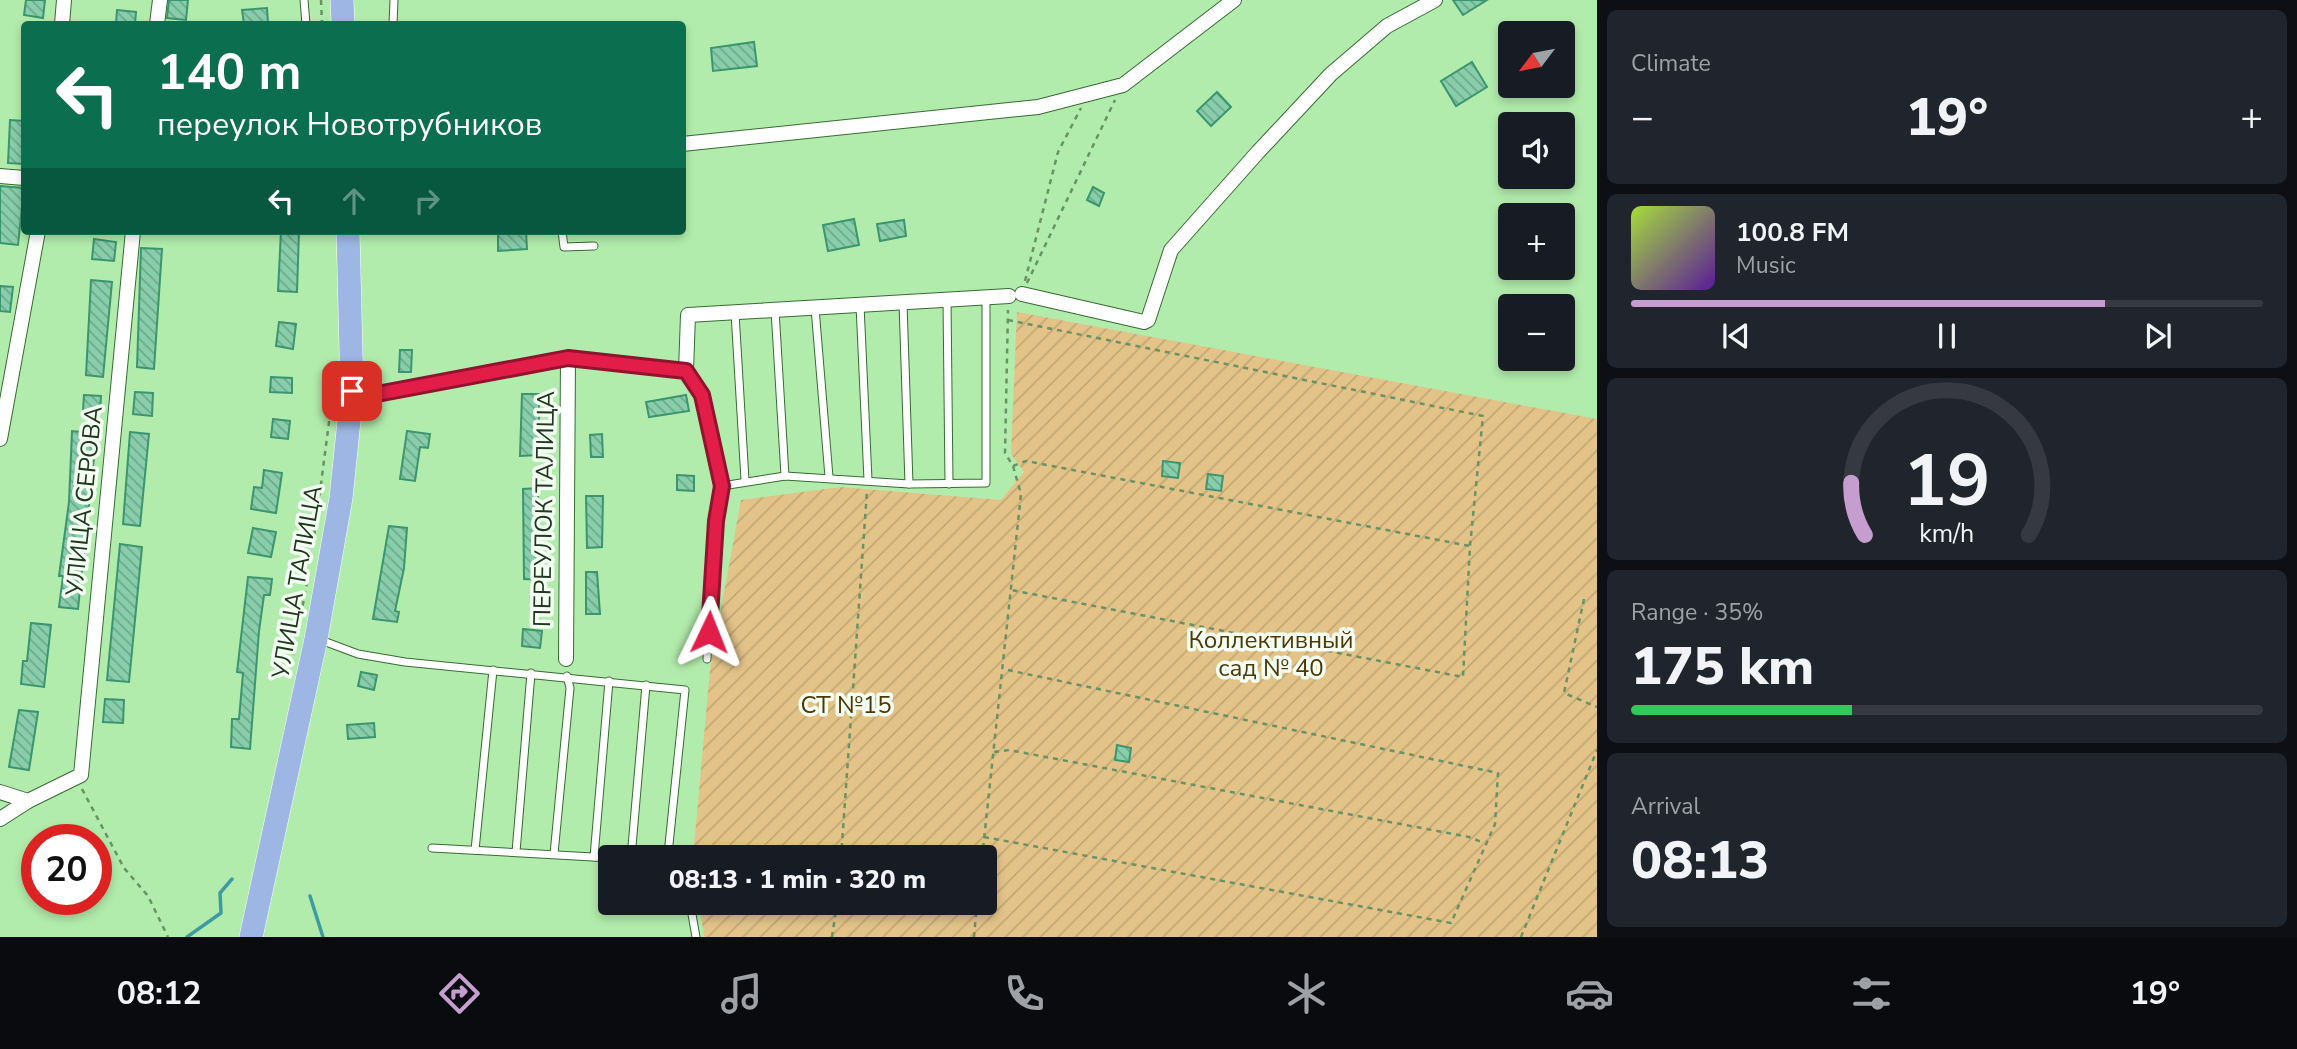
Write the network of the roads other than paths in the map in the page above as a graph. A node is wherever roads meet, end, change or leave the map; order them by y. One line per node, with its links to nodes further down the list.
1 (64, 0): 9 (street)
2 (160, 0): 10 (street)
3 (304, 0): 11 (lane)
4 (342, 0): 12 (main road)
5 (394, 0): 13 (lane)
6 (1234, 0): 14 (street)
7 (1411, 0): 8 (lane)
8 (1432, 2): 22 (street)
9 (62, 21)
10 (157, 21)
11 (306, 21)
12 (343, 21)
13 (393, 21)
14 (686, 144)
15 (0, 176): 16 (street)
16 (21, 178)
17 (37, 235): 32 (street)
18 (133, 235): 49 (street, УЛИЦА СЕРОВА)
19 (348, 235): 31 (main road, УЛИЦА ТАЛИЦА)
20 (562, 235): 21 (lane)
21 (594, 246)
22 (986, 298): 23 (street); 38 (lane)
23 (947, 300): 24 (street); 38 (lane)
24 (903, 303): 25 (street); 37 (lane)
25 (860, 305): 26 (street); 36 (lane)
26 (815, 308): 27 (street); 34 (lane)
27 (775, 310): 28 (street); 33 (lane)
28 (735, 312): 30 (street); 35 (lane)
29 (568, 358): 30 (street); 31 (street); 41 (street, ПЕРЕУЛОК ТАЛИЦА)
30 (686, 371): 39 (lane)
31 (352, 391): 40 (main road, УЛИЦА ТАЛИЦА)
32 (0, 439)
33 (785, 476): 34 (lane); 35 (lane)
34 (830, 477): 36 (lane)
35 (745, 480): 39 (lane)
36 (868, 480): 37 (lane)
37 (909, 484): 38 (lane)
38 (949, 484)
39 (722, 486): 42 (lane)
40 (316, 639): 43 (lane); 60 (main road, УЛИЦА ТАЛИЦА)
41 (566, 659)
42 (707, 659)
43 (493, 670): 44 (lane); 54 (lane)
44 (531, 673): 45 (lane); 55 (lane)
45 (567, 676): 46 (lane); 56 (lane)
46 (609, 681): 47 (lane); 57 (lane)
47 (646, 685): 51 (lane); 52 (lane)
48 (0, 792): 49 (street)
49 (28, 801): 50 (street)
50 (0, 819)
51 (632, 845)
52 (669, 845)
53 (432, 848): 54 (lane)
54 (475, 849): 55 (lane)
55 (516, 852): 56 (lane)
56 (554, 855): 57 (lane)
57 (594, 857): 58 (lane)
58 (598, 857)
59 (692, 915): 61 (lane)
60 (251, 937)
61 (696, 937)

